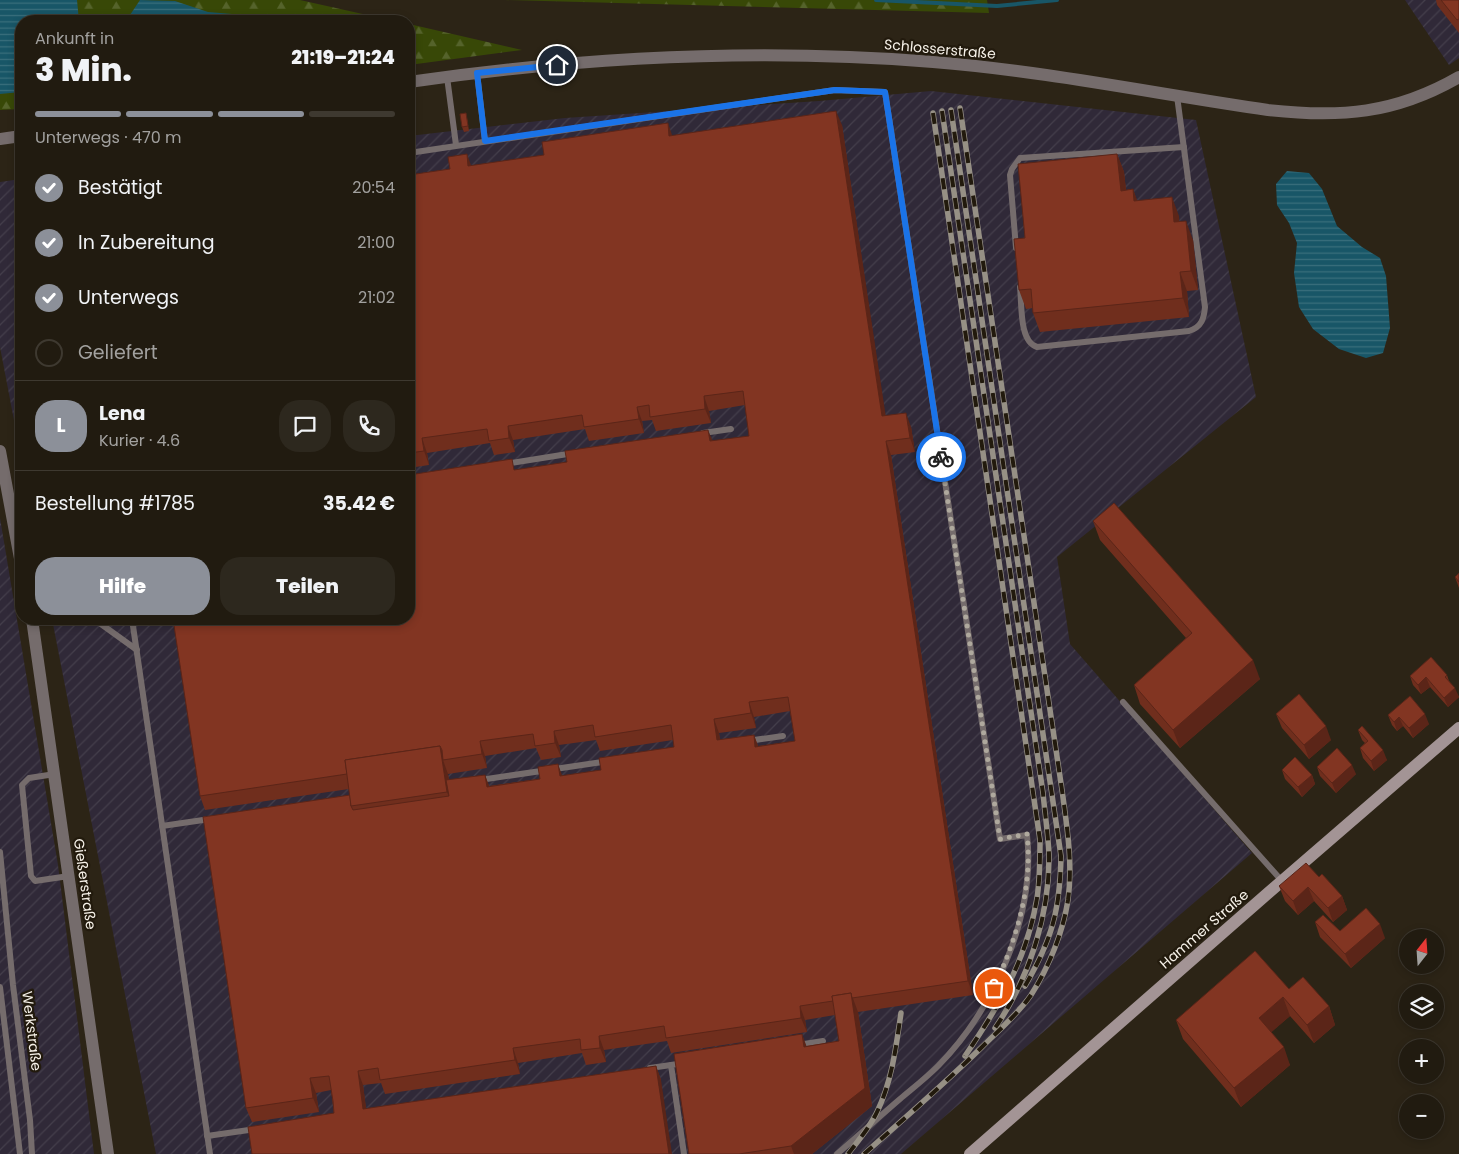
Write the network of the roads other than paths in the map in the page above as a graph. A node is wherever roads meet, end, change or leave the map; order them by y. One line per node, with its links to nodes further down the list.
1 (477, 73): 2 (street, Schlosserstraße); 5 (street, Schlosserstraße); 8 (lane)
2 (447, 76): 4 (street, Schlosserstraße); 9 (lane)
3 (1459, 77): 5 (street, Schlosserstraße)
4 (415, 81)
5 (1177, 96): 10 (lane)
6 (15, 137): 7 (street)
7 (0, 139)
8 (485, 141): 9 (lane); 49 (lane)
9 (456, 145): 11 (lane)
10 (1184, 147): 12 (lane); 13 (lane)
11 (415, 151)
12 (1018, 260)
13 (1019, 279)
14 (731, 429): 15 (lane)
15 (692, 435)
16 (0, 451): 19 (street)
17 (584, 452): 18 (lane)
18 (497, 465)
19 (15, 532)
20 (33, 625): 29 (street, Gießerstraße)
21 (102, 625): 23 (lane)
22 (133, 625): 23 (lane)
23 (137, 650): 32 (lane)
24 (1123, 702): 35 (lane)
25 (1459, 728): 35 (main road, Hammer Straße)
26 (783, 736): 27 (lane)
27 (743, 742)
28 (615, 760): 30 (lane)
29 (55, 774): 34 (street, Gießerstraße); 34 (lane)
30 (477, 780)
31 (221, 817): 32 (lane)
32 (162, 826): 43 (lane)
33 (0, 852): 45 (lane, Werkstraße)
34 (69, 876): 46 (street, Gießerstraße)
35 (1282, 881): 50 (main road, Hammer Straße)
36 (0, 987): 44 (lane)
37 (823, 1041): 38 (lane)
38 (794, 1046)
39 (690, 1062): 40 (lane)
40 (671, 1064): 41 (lane); 48 (lane)
41 (641, 1069)
42 (263, 1127): 43 (lane)
43 (207, 1136): 47 (lane)
44 (20, 1154)
45 (32, 1154)
46 (108, 1154)
47 (210, 1154)
48 (684, 1154)
49 (837, 1154)
50 (970, 1154)

